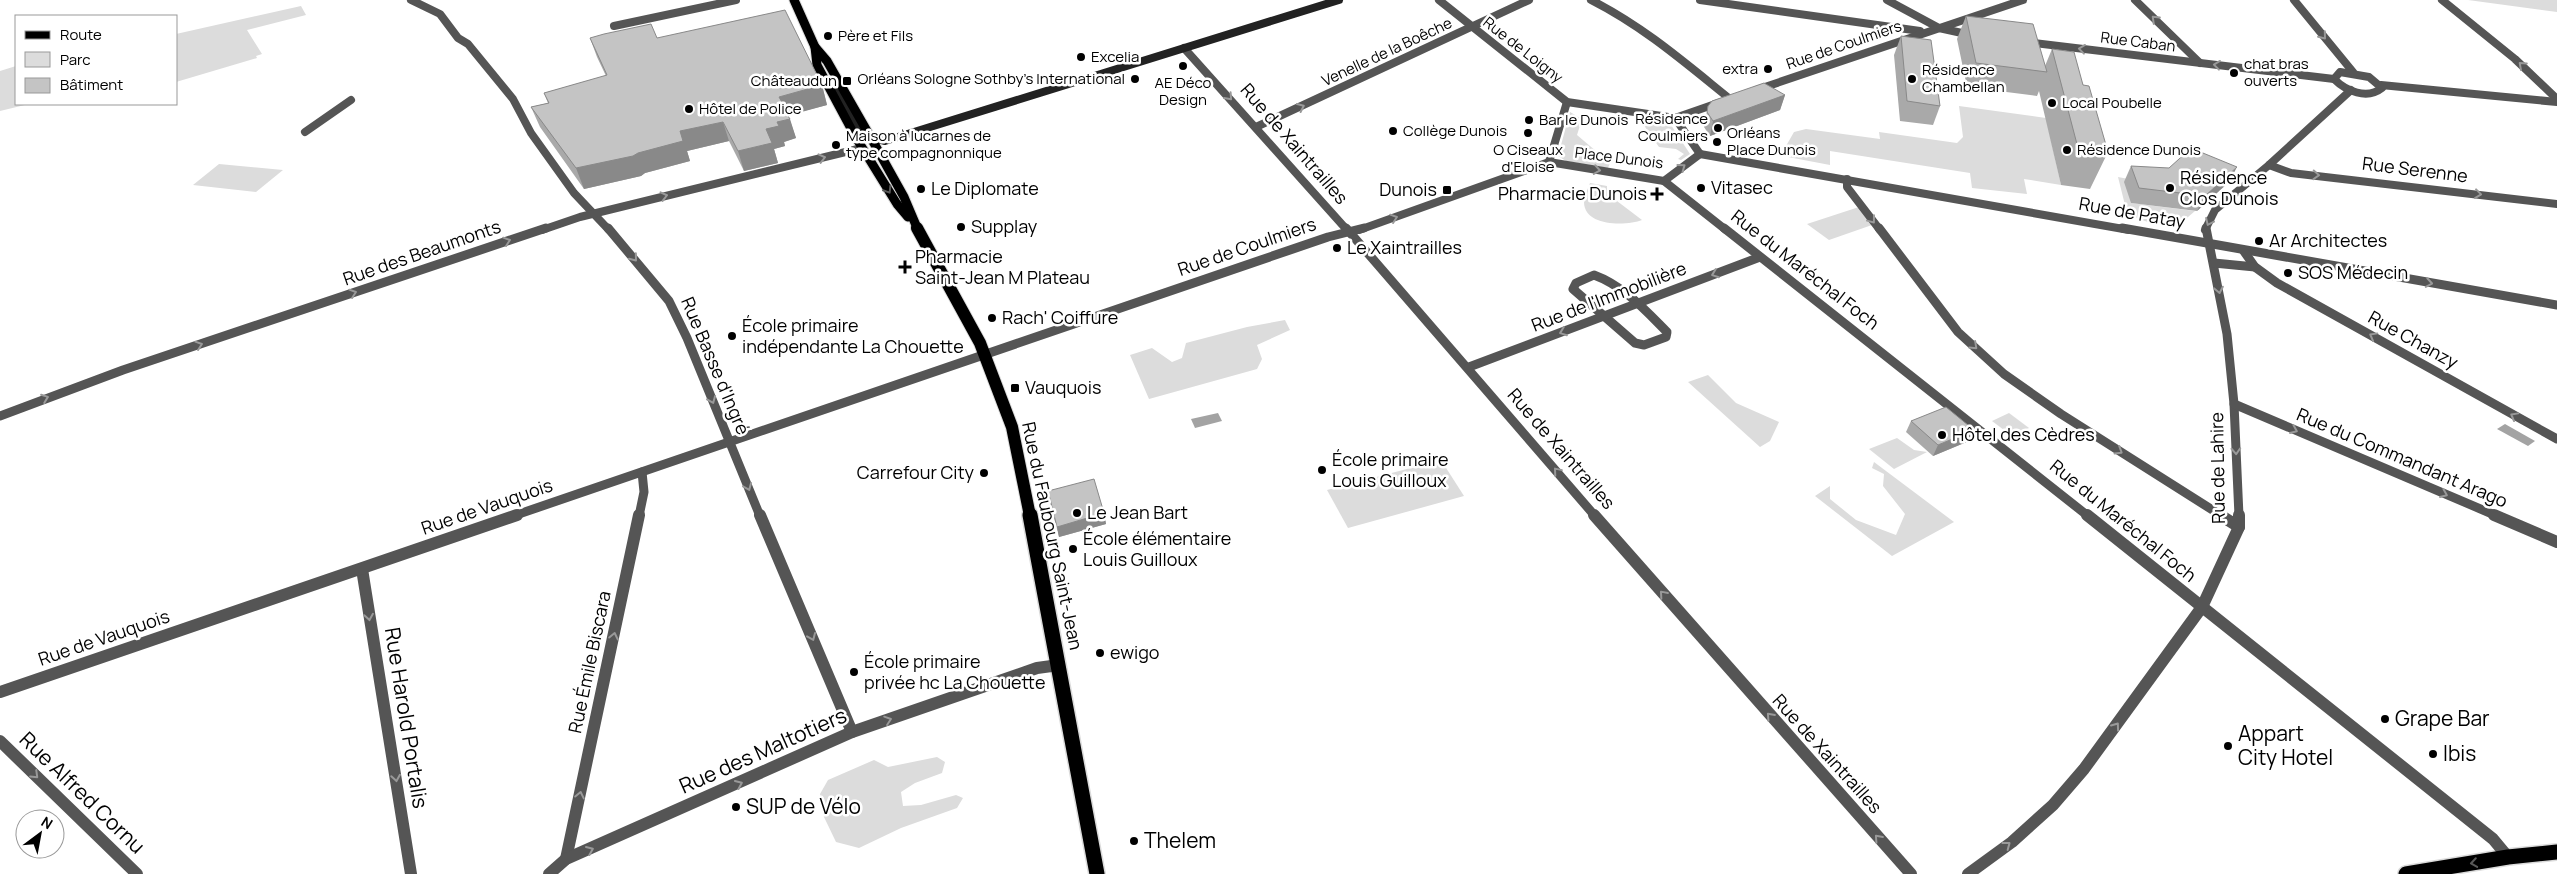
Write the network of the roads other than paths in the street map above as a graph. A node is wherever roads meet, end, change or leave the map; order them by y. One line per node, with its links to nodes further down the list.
1 (411, 0): 44 (street, Rue Basse d'Ingré)
2 (736, 0): 14 (street)
3 (794, 0): 20 (main road)
4 (1338, 0): 21 (main road)
5 (1440, 0): 15 (street, Rue de Loigny)
6 (1530, 0): 15 (street, Venelle de la Boêche)
7 (1591, 0): 29 (street)
8 (1700, 0): 17 (street)
9 (1887, 0): 16 (street)
10 (2023, 0): 16 (street, Rue de Coulmiers)
11 (2135, 0): 22 (street, one-way to 11)
12 (2294, 0): 23 (street, one-way to 23)
13 (2442, 0): 31 (street, one-way to 13)
14 (614, 26)
15 (1472, 27): 32 (street, Rue de Loigny); 34 (street, Venelle de la Boêche, one-way to 15)
16 (1939, 28): 17 (street, Rue de Coulmiers); 18 (street)
17 (1924, 32): 27 (street, Rue de Coulmiers)
18 (1981, 37)
19 (2018, 41): 22 (street, Rue Caban, one-way to 19)
20 (815, 47): 36 (main road); 36 (main road)
21 (1184, 48): 34 (street, Rue de Xaintrailles, one-way to 34); 36 (main road)
22 (2200, 63): 24 (street, Rue Caban, one-way to 22)
23 (2352, 72): 24 (street, Rue Caban); 25 (street, Rue Caban)
24 (2334, 79): 26 (street, Rue Caban)
25 (2381, 85): 26 (street, Rue Caban); 31 (street, Rue Caban)
26 (2351, 90): 40 (street)
27 (1747, 93)
28 (1738, 96): 29 (street)
29 (1730, 99): 33 (street)
30 (351, 100): 35 (street)
31 (2557, 101)
32 (1567, 102): 33 (street); 39 (street, Place Dunois)
33 (1675, 118): 38 (street)
34 (1256, 127): 46 (street, Rue de Xaintrailles)
35 (305, 132)
36 (871, 138): 37 (main road, Rue du Faubourg Saint-Jean); 37 (main road); 45 (main road, Rue du Faubourg Saint-Jean)
37 (864, 151): 44 (street, Rue des Beaumonts, one-way to 37); 45 (main road, Rue du Faubourg Saint-Jean, one-way to 45)
38 (1700, 154): 41 (street, Rue de Patay); 42 (street, Place Dunois, one-way to 38)
39 (1549, 162): 42 (street, Place Dunois, one-way to 42); 46 (street, Rue de Coulmiers, one-way to 39)
40 (2269, 165): 43 (street, Rue Serenne, one-way to 43); 47 (street, one-way to 47)
41 (1847, 180): 47 (street, Rue de Patay); 62 (street, one-way to 62)
42 (1664, 181): 49 (street, Rue du Maréchal Foch)
43 (2557, 204)
44 (594, 213): 58 (street, Rue des Beaumonts, one-way to 44); 60 (street, Rue Basse d'Ingré, one-way to 60)
45 (914, 224): 55 (main road, Rue du Faubourg Saint-Jean)
46 (1348, 231): 55 (street, Rue de Coulmiers); 56 (street, Rue de Xaintrailles)
47 (2206, 243): 48 (street, Rue de Patay); 50 (street, Rue de Lahire)
48 (2243, 250): 51 (street, Rue Chanzy); 53 (street, Rue de Patay, one-way to 53)
49 (1760, 257): 52 (street, Rue de l'Immobilière, one-way to 52); 65 (street, Rue du Maréchal Foch)
50 (2214, 263): 51 (street, Rue Chanzy); 57 (street, Rue de Lahire, one-way to 57)
51 (2255, 267): 59 (street, Rue Chanzy, one-way to 51)
52 (1636, 304): 54 (street, Rue de l'Immobilière); 54 (street); 54 (street)
53 (2557, 305)
54 (1604, 316): 56 (street, Rue de l'Immobilière, one-way to 56)
55 (986, 356): 60 (street, Rue de Vauquois); 66 (main road, Rue du Faubourg Saint-Jean)
56 (1469, 368): 77 (street, Rue de Xaintrailles, one-way to 56)
57 (2234, 404): 62 (street, Rue de Lahire, one-way to 62); 63 (street, Rue du Commandant Arago, one-way to 63)
58 (0, 416)
59 (2557, 439)
60 (729, 443): 61 (street, Rue de Vauquois); 68 (street, Rue Basse d'Ingré, one-way to 68)
61 (642, 472): 64 (street, Rue de Vauquois); 72 (street, Rue Émile Biscara, one-way to 61)
62 (2239, 527): 65 (street, Rue de Lahire)
63 (2557, 542)
64 (362, 569): 67 (street, Rue de Vauquois); 74 (street, Rue Harold Portalis, one-way to 74)
65 (2202, 607): 71 (street, Rue du Maréchal Foch); 78 (street, Rue de Lahire, one-way to 65)
66 (1059, 664): 68 (street, Rue des Maltotiers, one-way to 66); 76 (main road, Rue du Faubourg Saint-Jean)
67 (0, 692)
68 (852, 732): 72 (street, Rue des Maltotiers, one-way to 68)
69 (0, 741): 73 (street, Rue Alfred Cornu, one-way to 73)
70 (2557, 852): 71 (main road)
71 (2508, 857): 79 (main road, one-way to 79)
72 (566, 860): 75 (street, Rue des Maltotiers)
73 (137, 874)
74 (411, 874)
75 (549, 874)
76 (1097, 874)
77 (1911, 874)
78 (1968, 874)
79 (2406, 874)

